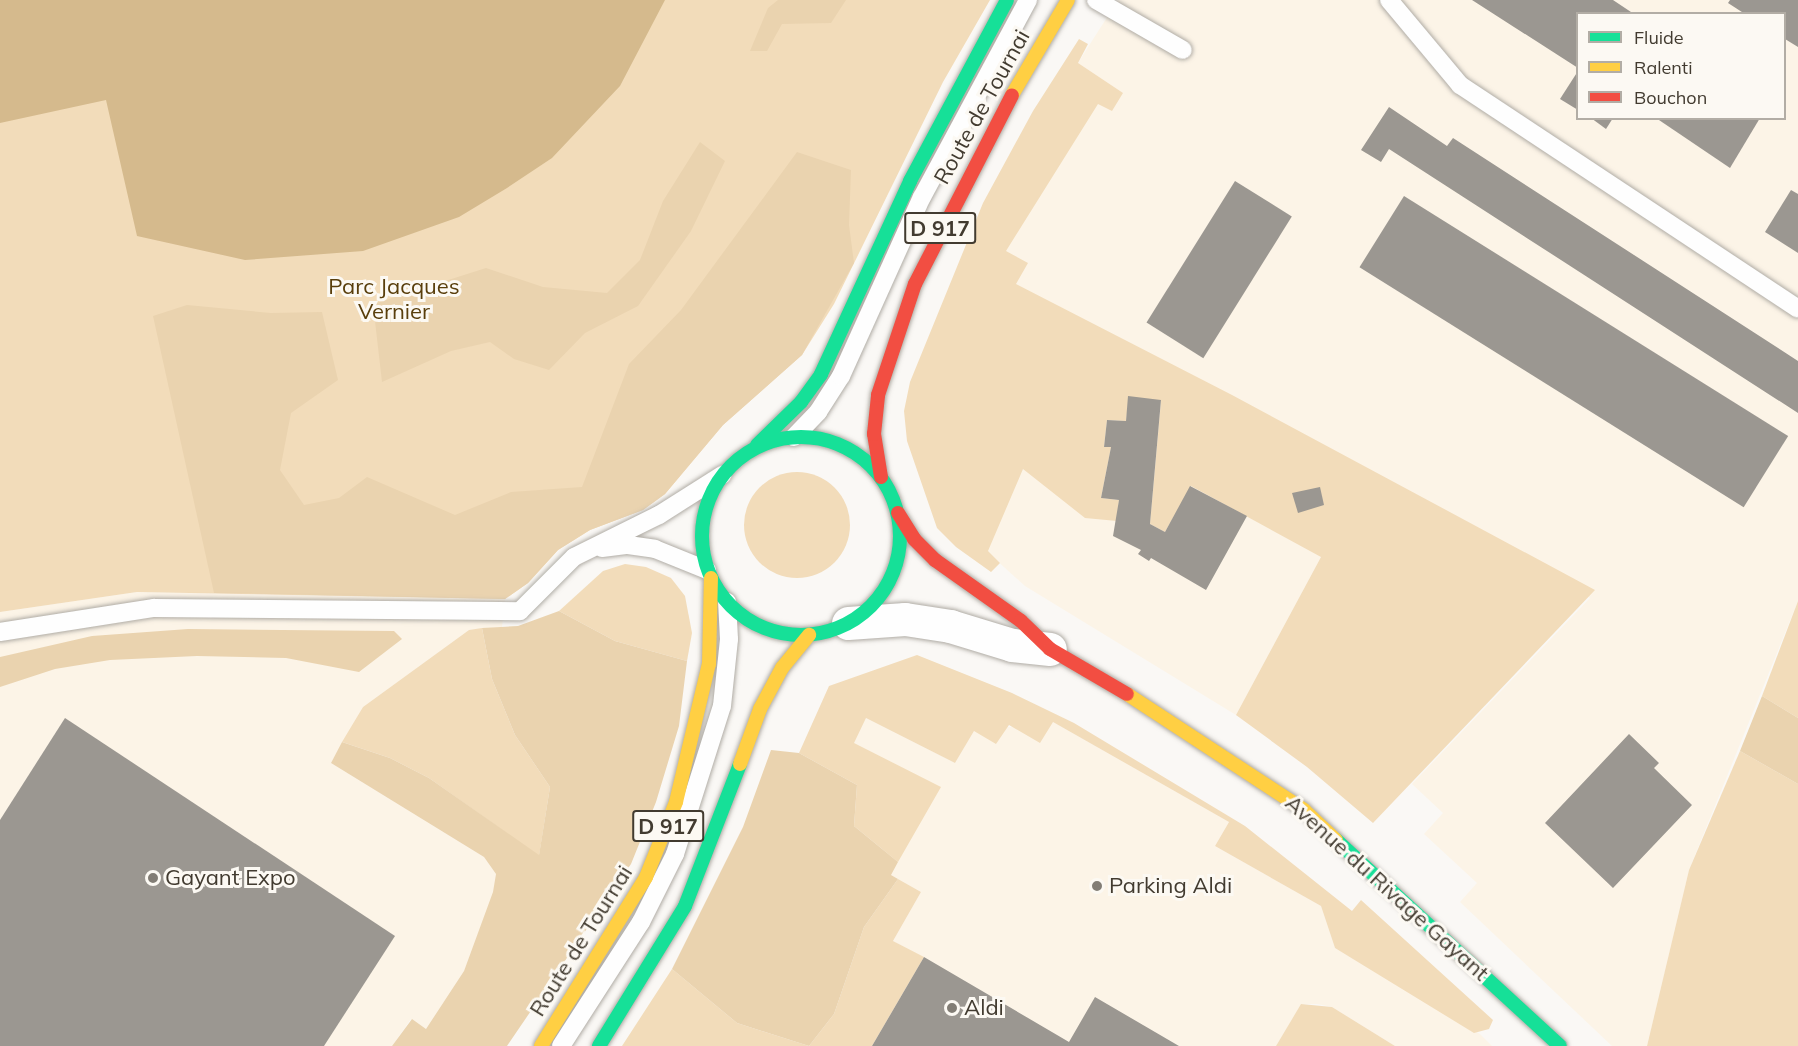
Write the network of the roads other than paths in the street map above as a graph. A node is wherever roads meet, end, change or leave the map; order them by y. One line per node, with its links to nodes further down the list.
1 (1007, 0): 9 (main road, Route de Tournai / D 917)
2 (1028, 0): 8 (lane)
3 (1068, 0): 11 (main road, Route de Tournai / D 917)
4 (1096, 0): 6 (lane)
5 (1389, 0): 7 (lane)
6 (1183, 50)
7 (1798, 309)
8 (794, 437): 9 (main road); 11 (main road)
9 (752, 450): 10 (main road)
10 (722, 475): 13 (lane); 14 (main road)
11 (881, 477): 12 (main road)
12 (898, 513): 16 (main road); 19 (main road, Avenue du Rivage Gayant)
13 (585, 550): 14 (lane); 17 (lane)
14 (709, 574): 15 (main road); 20 (main road, Route de Tournai / D 917)
15 (727, 602): 18 (main road); 21 (lane)
16 (848, 623): 18 (main road); 19 (street, Avenue du Rivage Gayant)
17 (0, 632)
18 (809, 634): 22 (main road, D 917)
19 (1050, 650): 23 (main road, Avenue du Rivage Gayant)
20 (541, 1046)
21 (561, 1046)
22 (599, 1046)
23 (1560, 1046)

